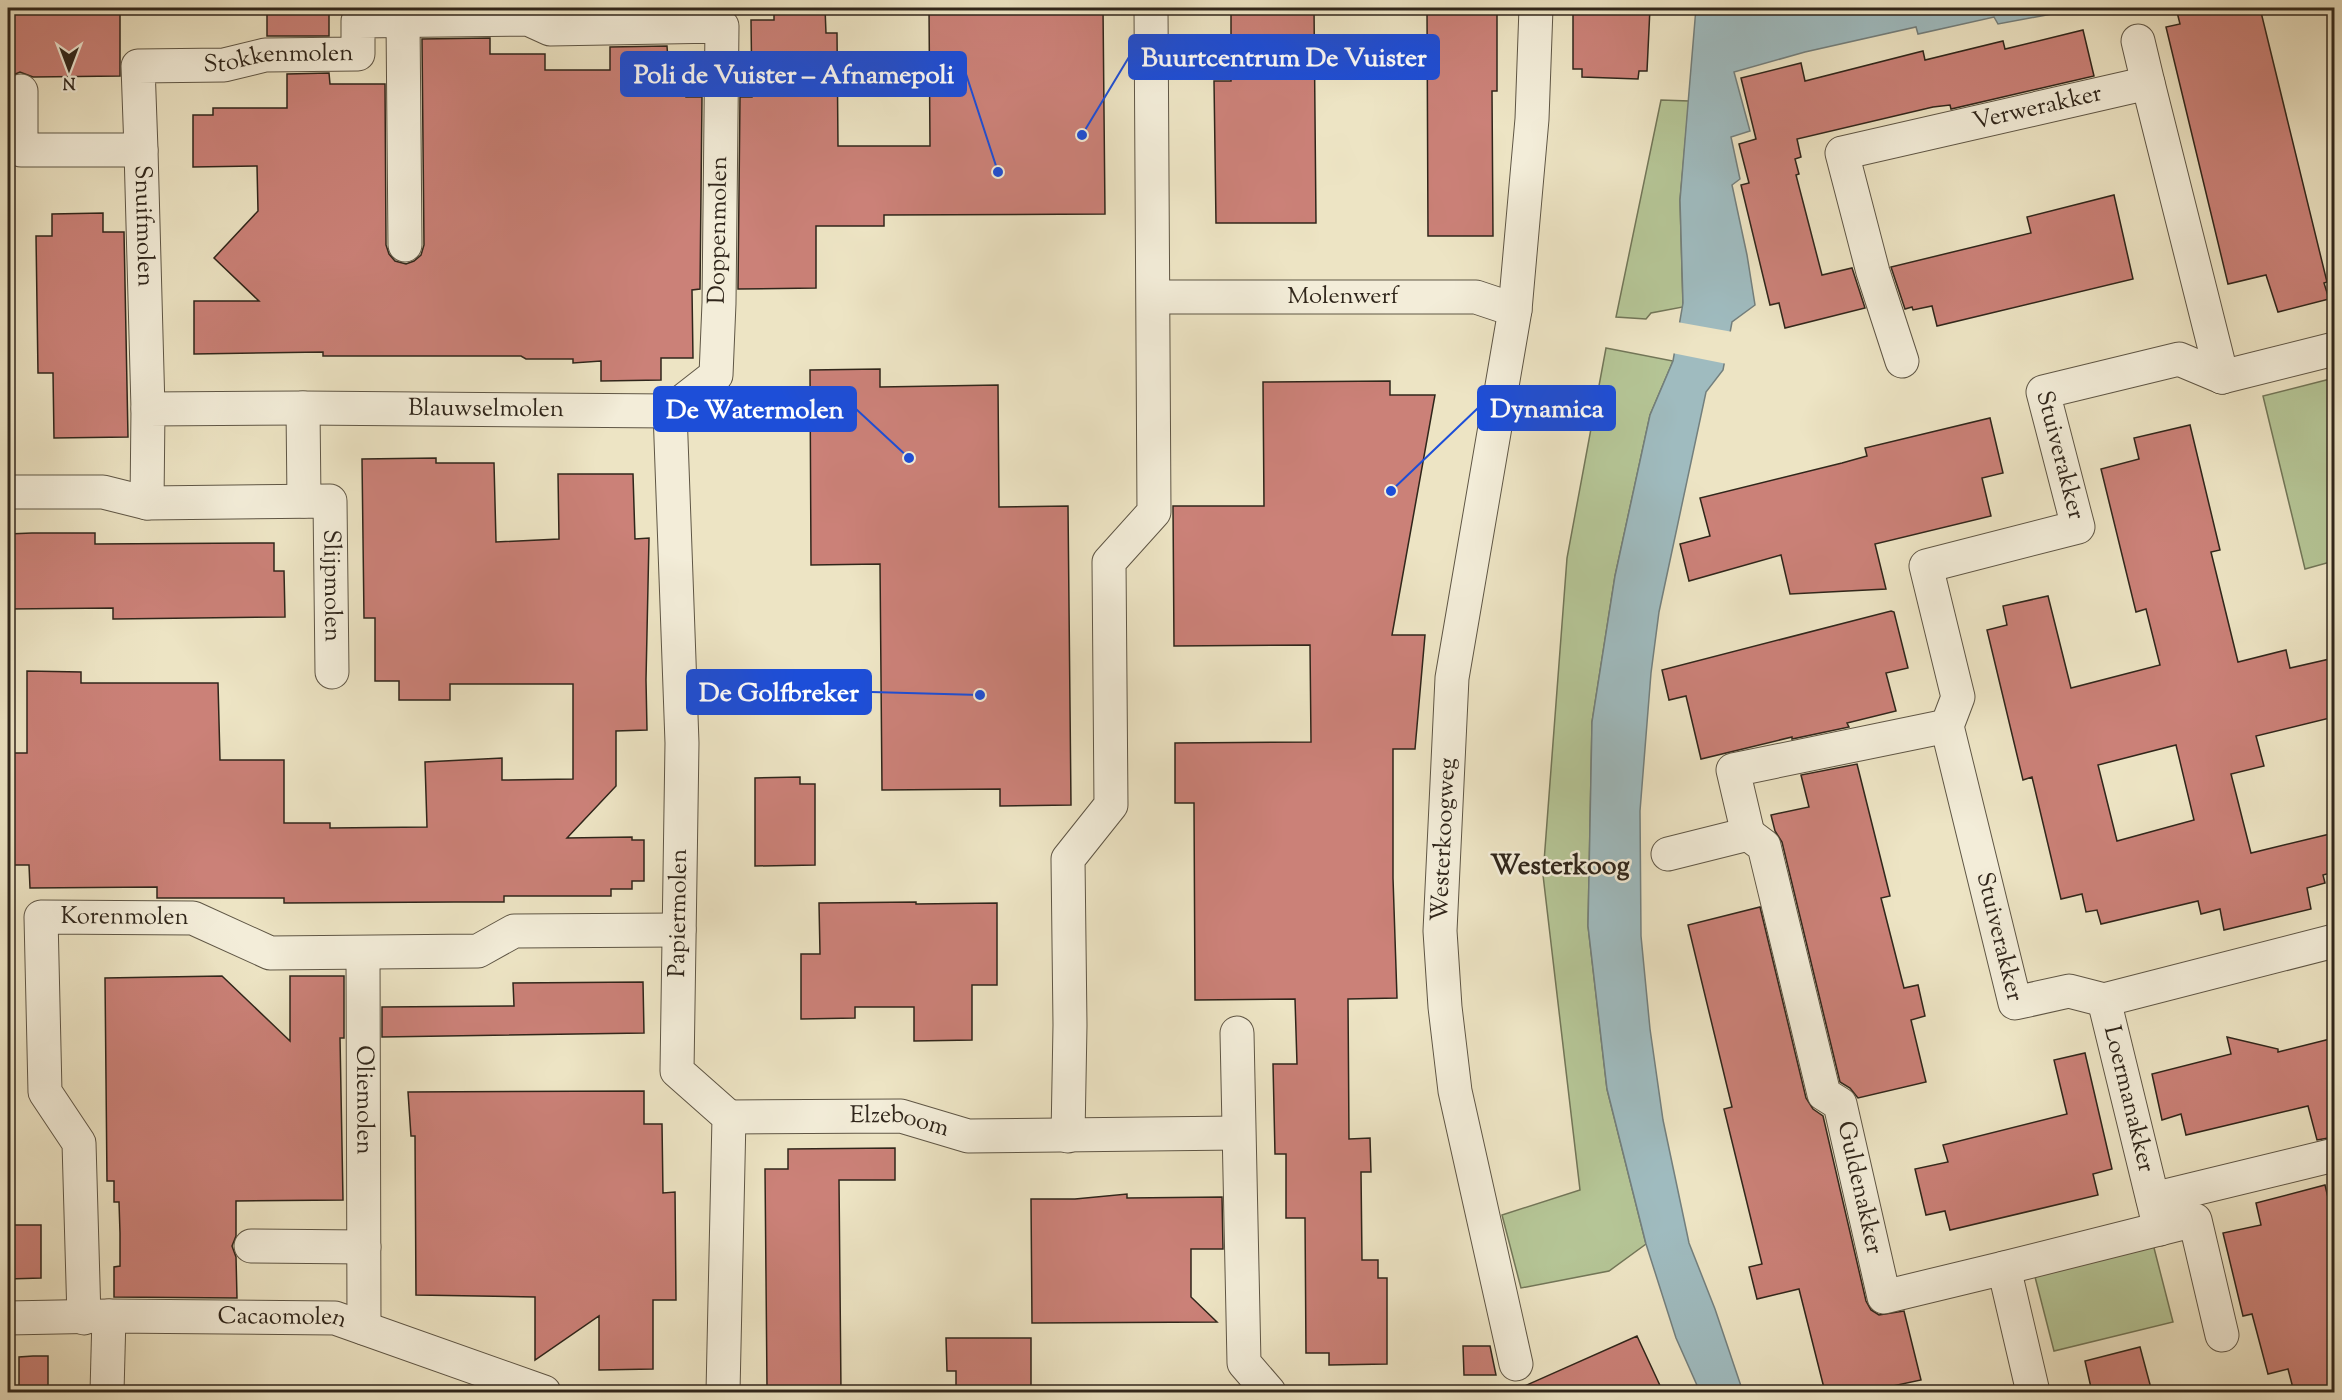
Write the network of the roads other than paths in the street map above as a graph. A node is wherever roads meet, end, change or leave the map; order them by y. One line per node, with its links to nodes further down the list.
1 (1151, 8): 10 (street)
2 (1536, 8): 11 (street)
3 (403, 21): 4 (street, Stokkenmolen); 8 (street, Stokkenmolen); 9 (street)
4 (722, 26): 17 (street, Doppenmolen)
5 (2138, 41): 6 (street)
6 (2148, 82): 13 (street, Verwerakker); 14 (street)
7 (21, 91): 8 (street, Snuifmolen)
8 (141, 150): 16 (street, Snuifmolen)
9 (405, 244)
10 (1154, 297): 11 (street, Molenwerf); 32 (street)
11 (1515, 310): 42 (street, Westerkoogweg)
12 (2334, 349): 14 (street)
13 (1902, 361)
14 (2222, 378): 22 (street, Stuiverakker)
15 (303, 408): 16 (street, Blauwselmolen); 17 (street, Blauwselmolen); 19 (street)
16 (148, 409): 20 (street)
17 (670, 411): 25 (street, Papiermolen)
18 (8, 492): 20 (street)
19 (317, 501): 20 (street); 21 (street, Slijpmolen)
20 (147, 503)
21 (332, 672)
22 (1947, 726): 23 (street); 28 (street, Stuiverakker)
23 (1748, 834): 24 (street); 37 (street, Guldenakker)
24 (1668, 854)
25 (679, 930): 27 (street, Korenmolen); 30 (street, Papiermolen)
26 (2334, 941): 28 (street, Stuiverakker)
27 (363, 952): 36 (street, Oliemolen); 38 (street, Korenmolen)
28 (2104, 1000): 34 (street, Loermanakker)
29 (1237, 1032): 31 (street)
30 (729, 1117): 32 (street, Elzeboom); 45 (street)
31 (1238, 1132): 32 (street, Elzeboom); 46 (street)
32 (1068, 1136)
33 (2334, 1155): 34 (street, Loermanakker)
34 (2156, 1214): 37 (street, Guldenakker); 41 (street, Guldenakker)
35 (251, 1246): 36 (street)
36 (364, 1247): 40 (street, Oliemolen)
37 (2004, 1268): 47 (street)
38 (97, 1317): 39 (street, Cacaomolen); 40 (street, Cacaomolen); 43 (street)
39 (8, 1318)
40 (364, 1328): 44 (street, Cacaomolen)
41 (2222, 1335)
42 (1516, 1364)
43 (107, 1392)
44 (544, 1392)
45 (723, 1392)
46 (1269, 1392)
47 (2033, 1392)

